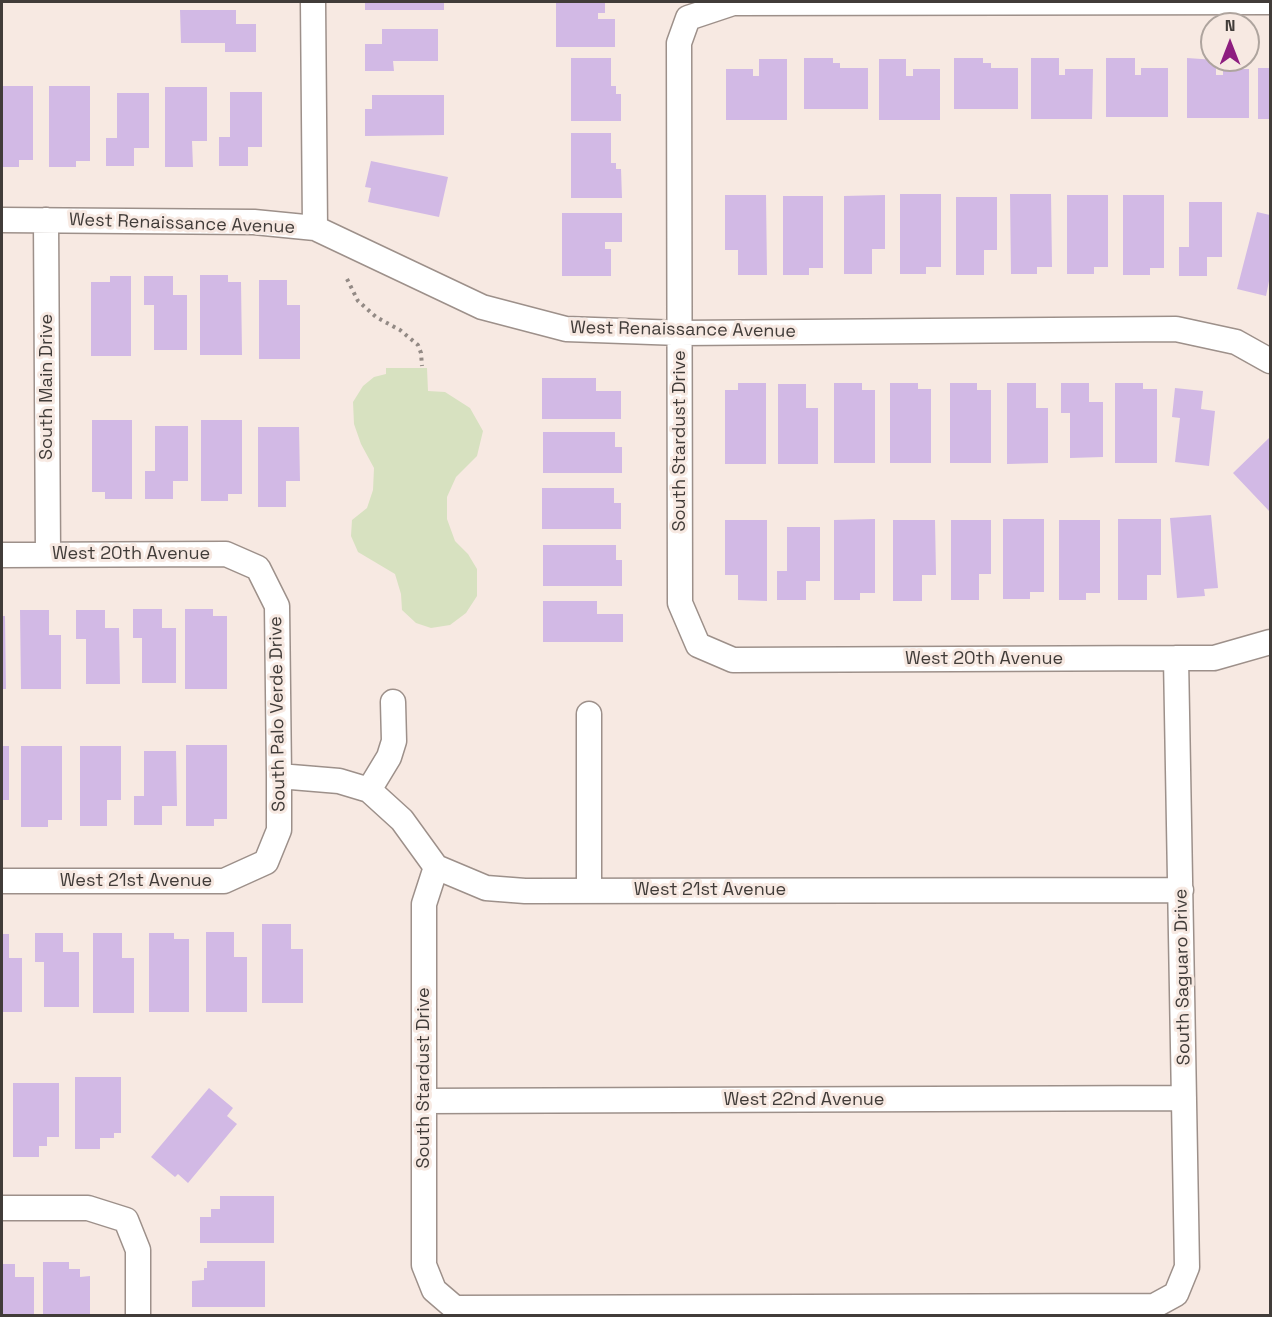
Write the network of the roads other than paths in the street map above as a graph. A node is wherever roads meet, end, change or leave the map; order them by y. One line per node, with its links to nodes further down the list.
1 (313, 2): 5 (street)
2 (1270, 2): 6 (street, South Stardust Drive)
3 (2, 220): 4 (street, West Renaissance Avenue)
4 (46, 220): 5 (street, West Renaissance Avenue); 9 (street, South Main Drive)
5 (315, 228): 6 (street, West Renaissance Avenue)
6 (680, 333): 7 (street, West Renaissance Avenue); 12 (street, South Stardust Drive)
7 (1270, 362)
8 (2, 555): 9 (street, West 20th Avenue)
9 (48, 555): 10 (street, West 20th Avenue)
10 (258, 568): 16 (street, South Palo Verde Drive)
11 (1270, 642): 13 (street, West 20th Avenue)
12 (698, 645): 13 (street, West 20th Avenue)
13 (1176, 658): 21 (street, South Saguaro Drive)
14 (393, 702): 17 (street)
15 (589, 714): 22 (street)
16 (279, 776): 17 (street); 18 (street, South Palo Verde Drive)
17 (369, 790): 19 (street)
18 (266, 862): 20 (street, West 21st Avenue)
19 (436, 867): 22 (street, West 21st Avenue); 24 (street, South Stardust Drive)
20 (2, 881)
21 (1181, 890): 22 (street, West 21st Avenue); 23 (street, South Saguaro Drive)
22 (589, 891)
23 (1184, 1098): 24 (street, West 22nd Avenue); 26 (street, South Saguaro Drive)
24 (424, 1101): 26 (street, South Stardust Drive)
25 (2, 1208): 27 (street)
26 (434, 1290)
27 (138, 1316)

